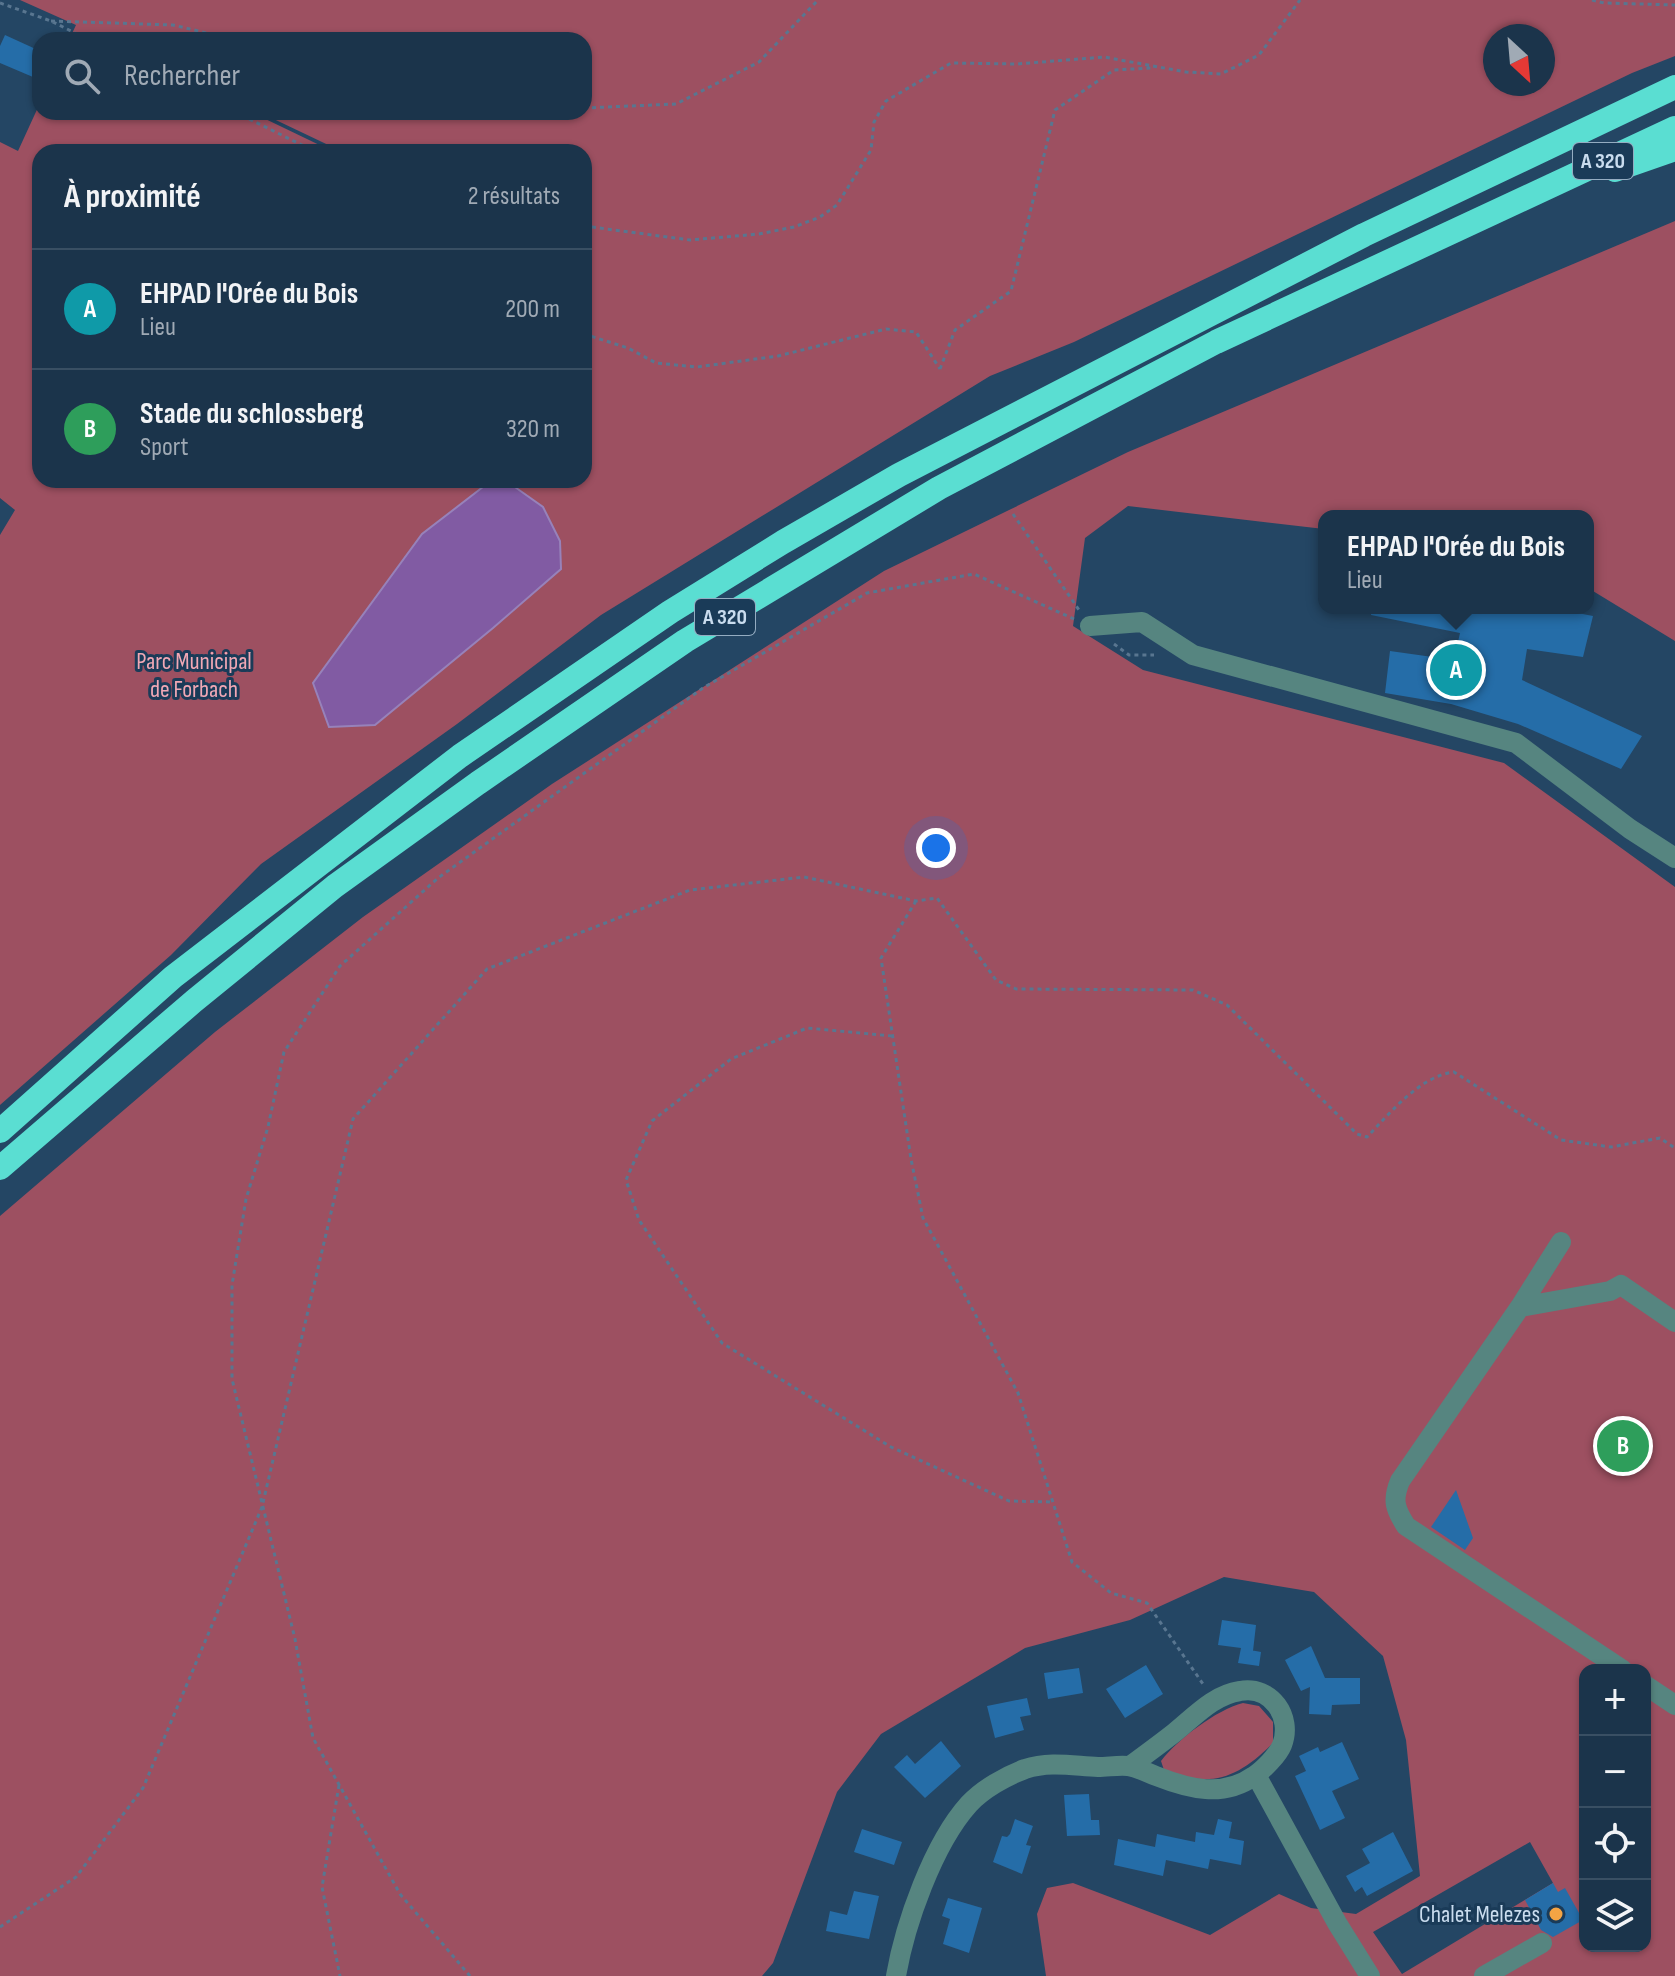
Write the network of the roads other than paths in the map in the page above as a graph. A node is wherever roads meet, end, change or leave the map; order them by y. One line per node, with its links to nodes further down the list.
1 (1675, 87): 7 (highway, A 320)
2 (1675, 128): 4 (highway, A 320)
3 (1675, 149): 4 (highway)
4 (1532, 194): 8 (highway, A 320)
5 (1090, 626): 6 (street)
6 (1675, 858)
7 (0, 1131)
8 (0, 1168)
9 (1561, 1242): 10 (street)
10 (1520, 1307): 11 (street); 12 (street)
11 (1675, 1322)
12 (1614, 1664)
13 (1651, 1689): 14 (street)
14 (1675, 1705)
15 (1130, 1766): 16 (street); 16 (street); 18 (street)
16 (1256, 1775): 19 (street)
17 (1542, 1943): 20 (street)
18 (896, 1976)
19 (1370, 1976)
20 (1484, 1976)

